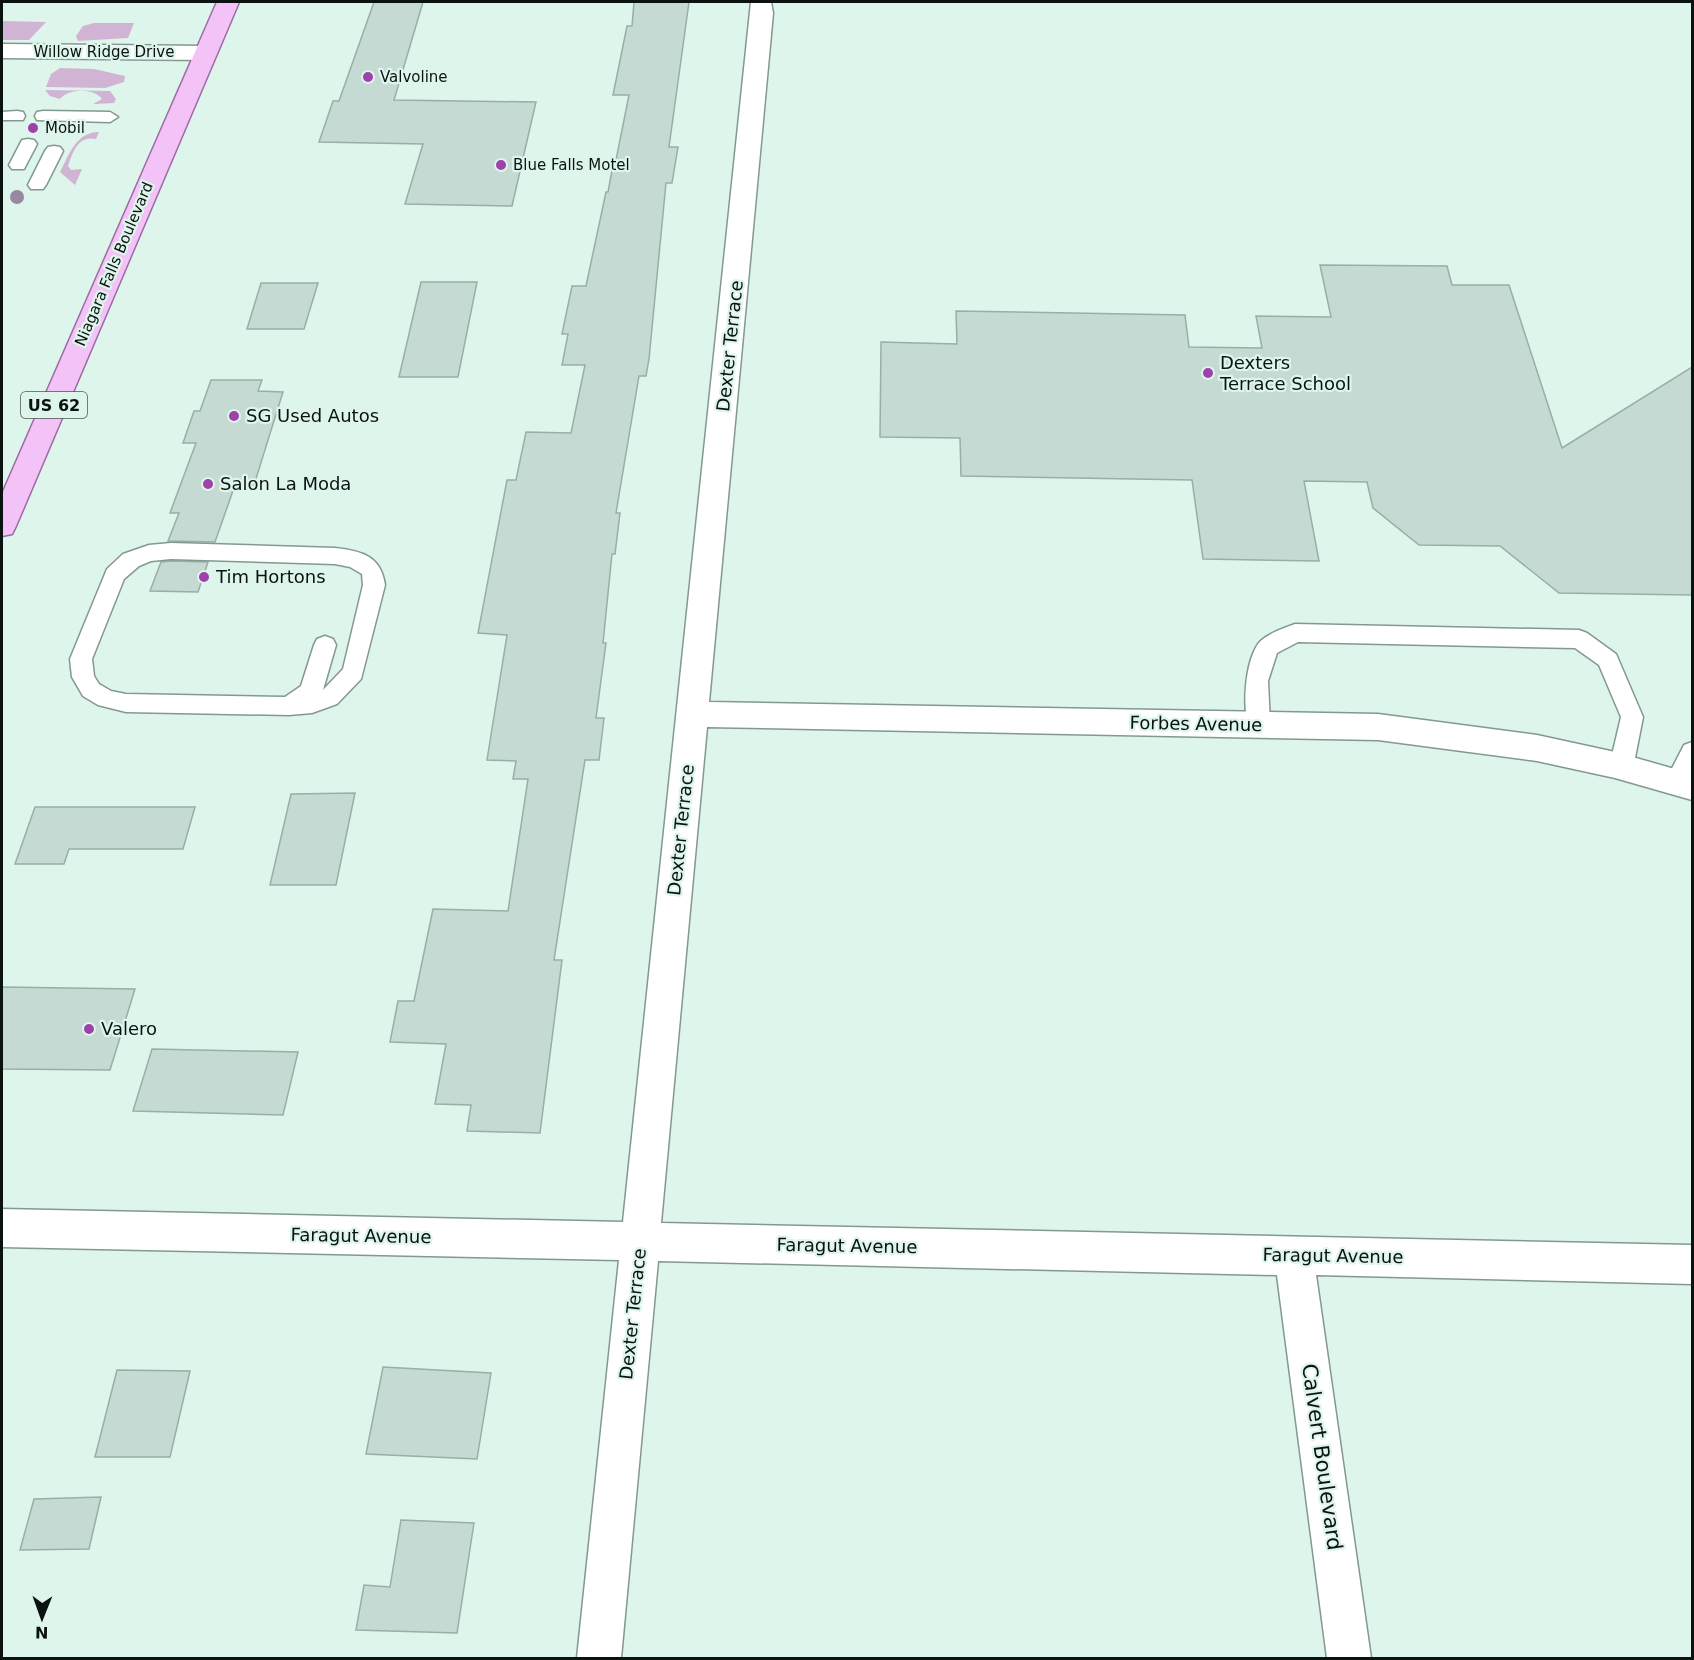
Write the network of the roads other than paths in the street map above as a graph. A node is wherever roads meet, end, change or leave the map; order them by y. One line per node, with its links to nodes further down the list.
1 (228, 2): 4 (main road, Niagara Falls Boulevard / US 62)
2 (761, 2): 16 (street, Dexter Terrace)
3 (2, 51): 4 (street, Willow Ridge Drive)
4 (206, 53): 13 (main road, Niagara Falls Boulevard / US 62)
5 (43, 116): 6 (lane)
6 (70, 117): 7 (lane); 8 (lane)
7 (110, 117)
8 (62, 134)
9 (28, 144): 11 (lane)
10 (54, 151): 12 (lane)
11 (18, 165)
12 (37, 185)
13 (2, 526)
14 (325, 645): 15 (lane)
15 (289, 706): 15 (lane)
16 (693, 714): 17 (street, Forbes Avenue); 22 (street, Dexter Terrace)
17 (1259, 725): 19 (street, Forbes Avenue); 19 (lane)
18 (1692, 752): 20 (lane)
19 (1622, 768): 20 (street, Forbes Avenue)
20 (1685, 785)
21 (2, 1228): 22 (street, Faragut Avenue)
22 (640, 1241): 23 (street, Faragut Avenue); 25 (street, Dexter Terrace)
23 (1294, 1255): 24 (street, Faragut Avenue); 26 (street, Calvert Boulevard)
24 (1692, 1264)
25 (599, 1659)
26 (1349, 1659)

